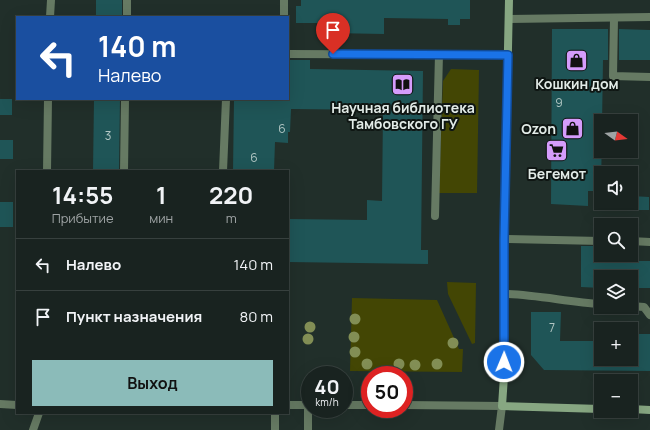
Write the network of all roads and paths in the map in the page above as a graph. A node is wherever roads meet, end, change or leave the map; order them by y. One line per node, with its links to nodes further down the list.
1 (51, 0): 5 (street)
2 (127, 0): 6 (street)
3 (284, 0): 7 (street)
4 (509, 0): 9 (main road)
5 (50, 16)
6 (127, 16)
7 (284, 16)
8 (650, 17): 10 (street)
9 (509, 18): 10 (street); 13 (main road)
10 (614, 19): 14 (street)
11 (289, 54): 12 (street)
12 (439, 54): 13 (street); 21 (street)
13 (508, 55): 22 (main road)
14 (650, 77)
15 (48, 100): 18 (street)
16 (125, 100): 19 (street)
17 (226, 100): 20 (street)
18 (47, 170)
19 (124, 170)
20 (223, 170)
21 (435, 216)
22 (504, 239): 23 (street); 26 (main road)
23 (594, 241)
24 (638, 241): 25 (street)
25 (650, 242)
26 (505, 294): 27 (street); 35 (main road)
27 (594, 303)
28 (638, 307): 29 (street)
29 (650, 315)
30 (0, 404): 31 (street)
31 (16, 405)
32 (289, 405): 33 (street)
33 (301, 405)
34 (413, 405): 35 (street)
35 (502, 406): 36 (main road); 45 (street)
36 (594, 409)
37 (638, 409): 38 (main road)
38 (650, 410)
39 (39, 414): 42 (street)
40 (275, 414): 43 (street)
41 (308, 418): 44 (street)
42 (33, 430)
43 (275, 430)
44 (308, 430)
45 (500, 430)

